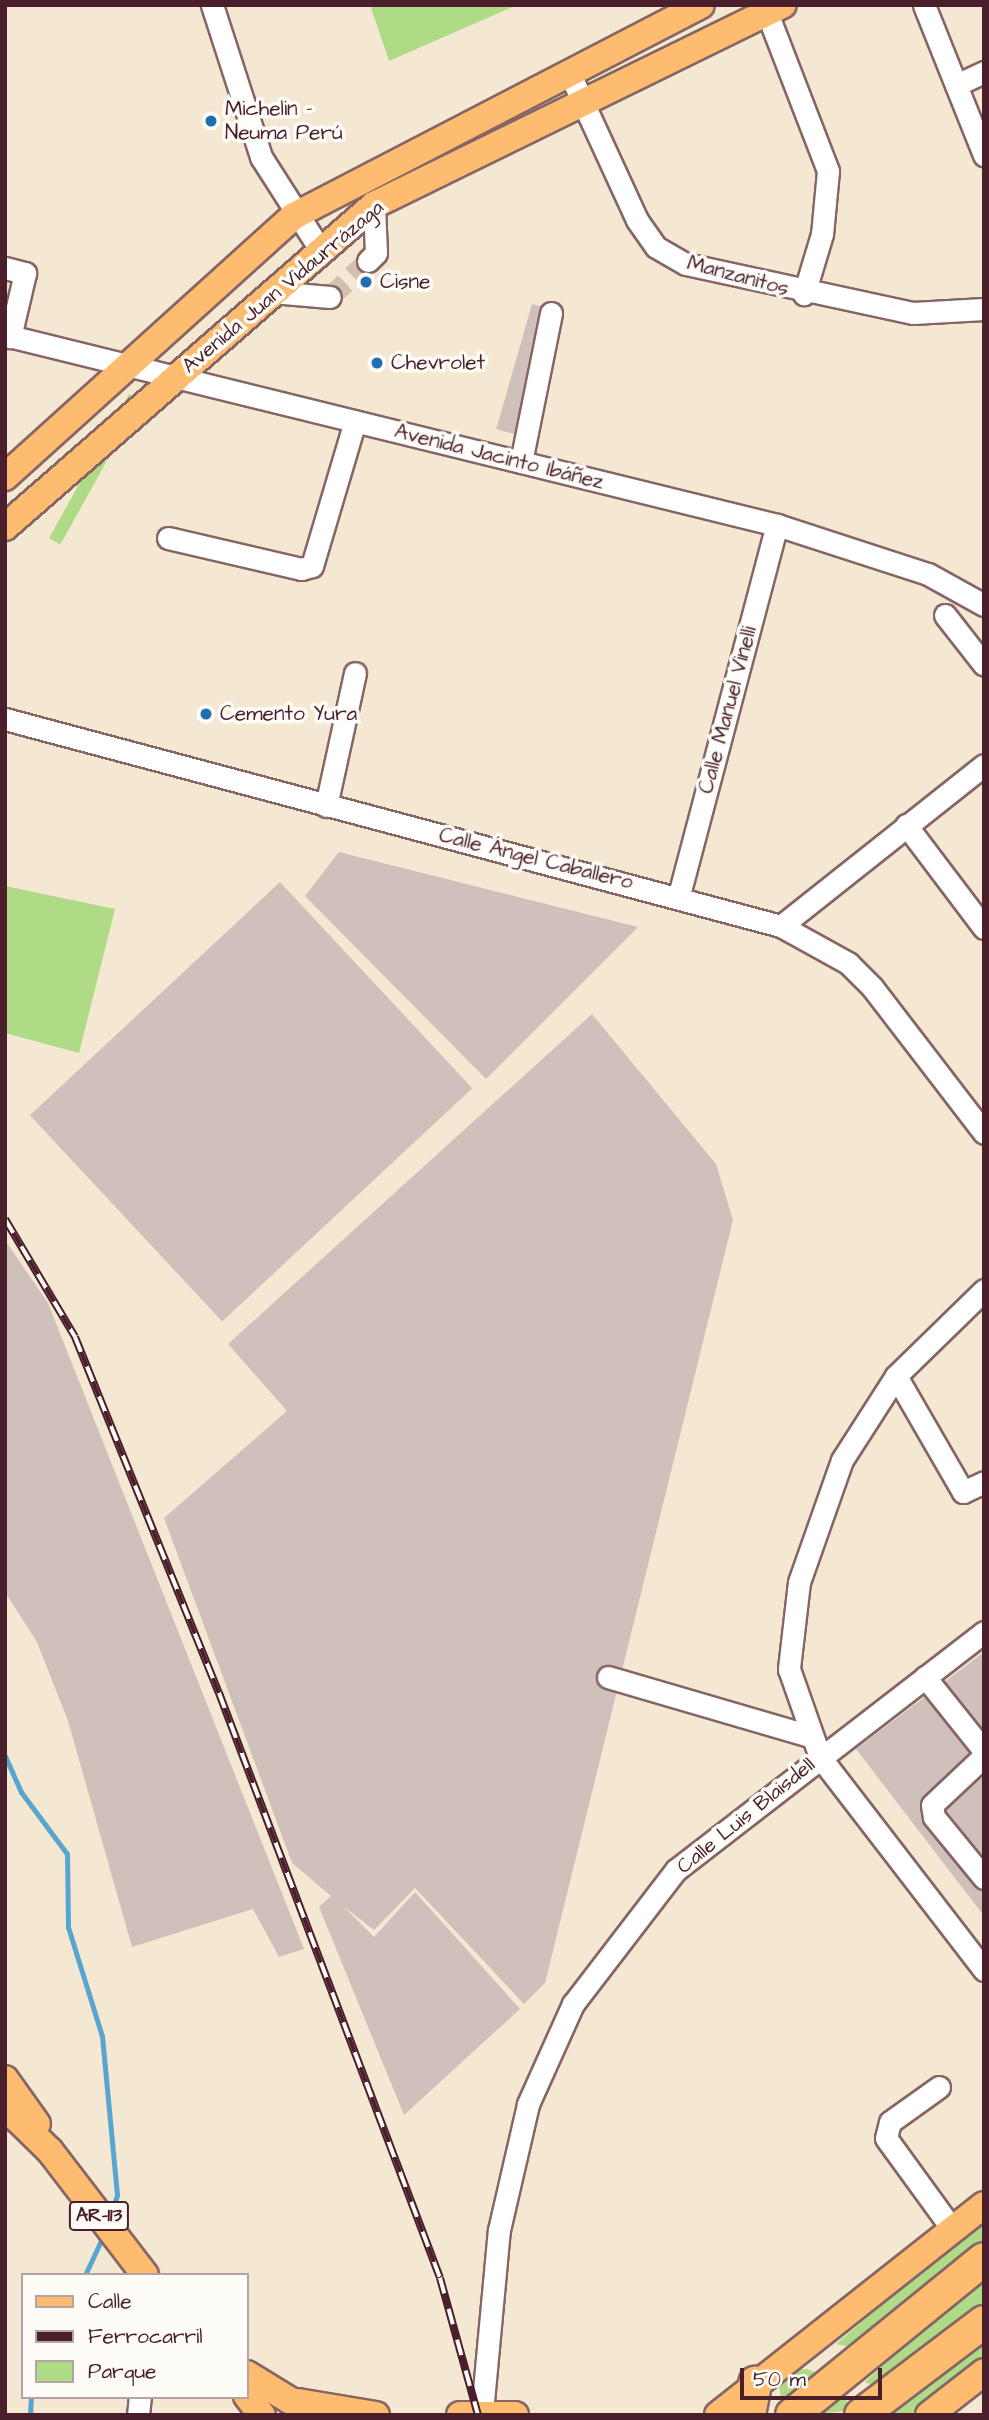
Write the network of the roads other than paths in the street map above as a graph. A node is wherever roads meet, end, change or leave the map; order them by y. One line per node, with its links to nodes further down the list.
1 (212, 5): 11 (street)
2 (924, 5): 7 (street)
3 (695, 7): 5 (main road, Avenida Juan Vidaurrázaga)
4 (771, 8): 8 (main road, Avenida Juan Vidaurrázaga); 16 (street)
5 (569, 72): 8 (street, Manzanitos); 11 (main road, Avenida Juan Vidaurrázaga)
6 (984, 72): 7 (street)
7 (956, 85): 9 (street)
8 (580, 104): 10 (main road, Avenida Juan Vidaurrázaga); 16 (street, Manzanitos)
9 (984, 155)
10 (374, 205): 12 (main road, Avenida Juan Vidaurrázaga); 13 (street)
11 (294, 216): 12 (street); 21 (main road, Avenida Juan Vidaurrázaga)
12 (321, 251): 15 (main road, Avenida Juan Vidaurrázaga)
13 (368, 261)
14 (5, 268): 20 (street)
15 (272, 292): 17 (street); 22 (main road, Avenida Juan Vidaurrázaga)
16 (804, 294): 18 (street, Manzanitos)
17 (330, 297)
18 (984, 309)
19 (551, 313): 26 (street)
20 (8, 336): 21 (street, Avenida Jacinto Ibáñez)
21 (129, 366): 22 (street, Avenida Jacinto Ibáñez); 24 (main road, Avenida Juan Vidaurrázaga)
22 (176, 377): 23 (street, Avenida Jacinto Ibáñez); 25 (main road, Avenida Juan Vidaurrázaga)
23 (355, 421): 26 (street, Avenida Jacinto Ibáñez); 30 (street)
24 (60, 428): 25 (main road); 27 (main road, Avenida Juan Vidaurrázaga)
25 (86, 457): 29 (main road, Avenida Juan Vidaurrázaga)
26 (521, 462): 28 (street, Avenida Jacinto Ibáñez)
27 (5, 477)
28 (777, 525): 31 (street, Avenida Jacinto Ibáñez); 39 (street, Calle Manuel Vinelli)
29 (5, 527)
30 (168, 538)
31 (984, 605)
32 (945, 615): 33 (street)
33 (984, 665)
34 (355, 673): 37 (street)
35 (5, 719): 37 (street, Calle Ángel Caballero)
36 (984, 765): 38 (street)
37 (326, 806): 39 (street, Calle Ángel Caballero)
38 (906, 825): 40 (street); 41 (street)
39 (679, 895): 40 (street, Calle Ángel Caballero)
40 (781, 926): 42 (street, Calle Ángel Caballero)
41 (984, 928)
42 (984, 1133)
43 (984, 1290): 44 (street)
44 (896, 1376): 45 (street); 49 (street)
45 (984, 1482)
46 (984, 1632): 48 (street, Calle Luis Blaisdell)
47 (608, 1677): 49 (street)
48 (925, 1677): 50 (street); 51 (street, Calle Luis Blaisdell)
49 (810, 1736): 51 (street)
50 (984, 1753): 52 (street)
51 (820, 1757): 53 (street); 68 (street, Calle Luis Blaisdell)
52 (984, 1878)
53 (984, 1970)
54 (5, 2079): 57 (main road)
55 (939, 2087): 59 (street)
56 (5, 2107): 57 (main road)
57 (52, 2154): 61 (main road, AR-113)
58 (984, 2205): 59 (main road)
59 (952, 2229): 65 (main road)
60 (984, 2259): 74 (highway)
61 (143, 2273)
62 (984, 2322): 75 (highway)
63 (984, 2372): 76 (main road)
64 (248, 2375): 67 (main road)
65 (755, 2383): 72 (main road); 73 (highway)
66 (248, 2397): 69 (main road)
67 (305, 2409): 70 (main road)
68 (471, 2413): 71 (main road)
69 (262, 2415)
70 (376, 2415)
71 (515, 2415)
72 (718, 2415)
73 (749, 2415)
74 (792, 2415)
75 (861, 2415)
76 (929, 2415)

